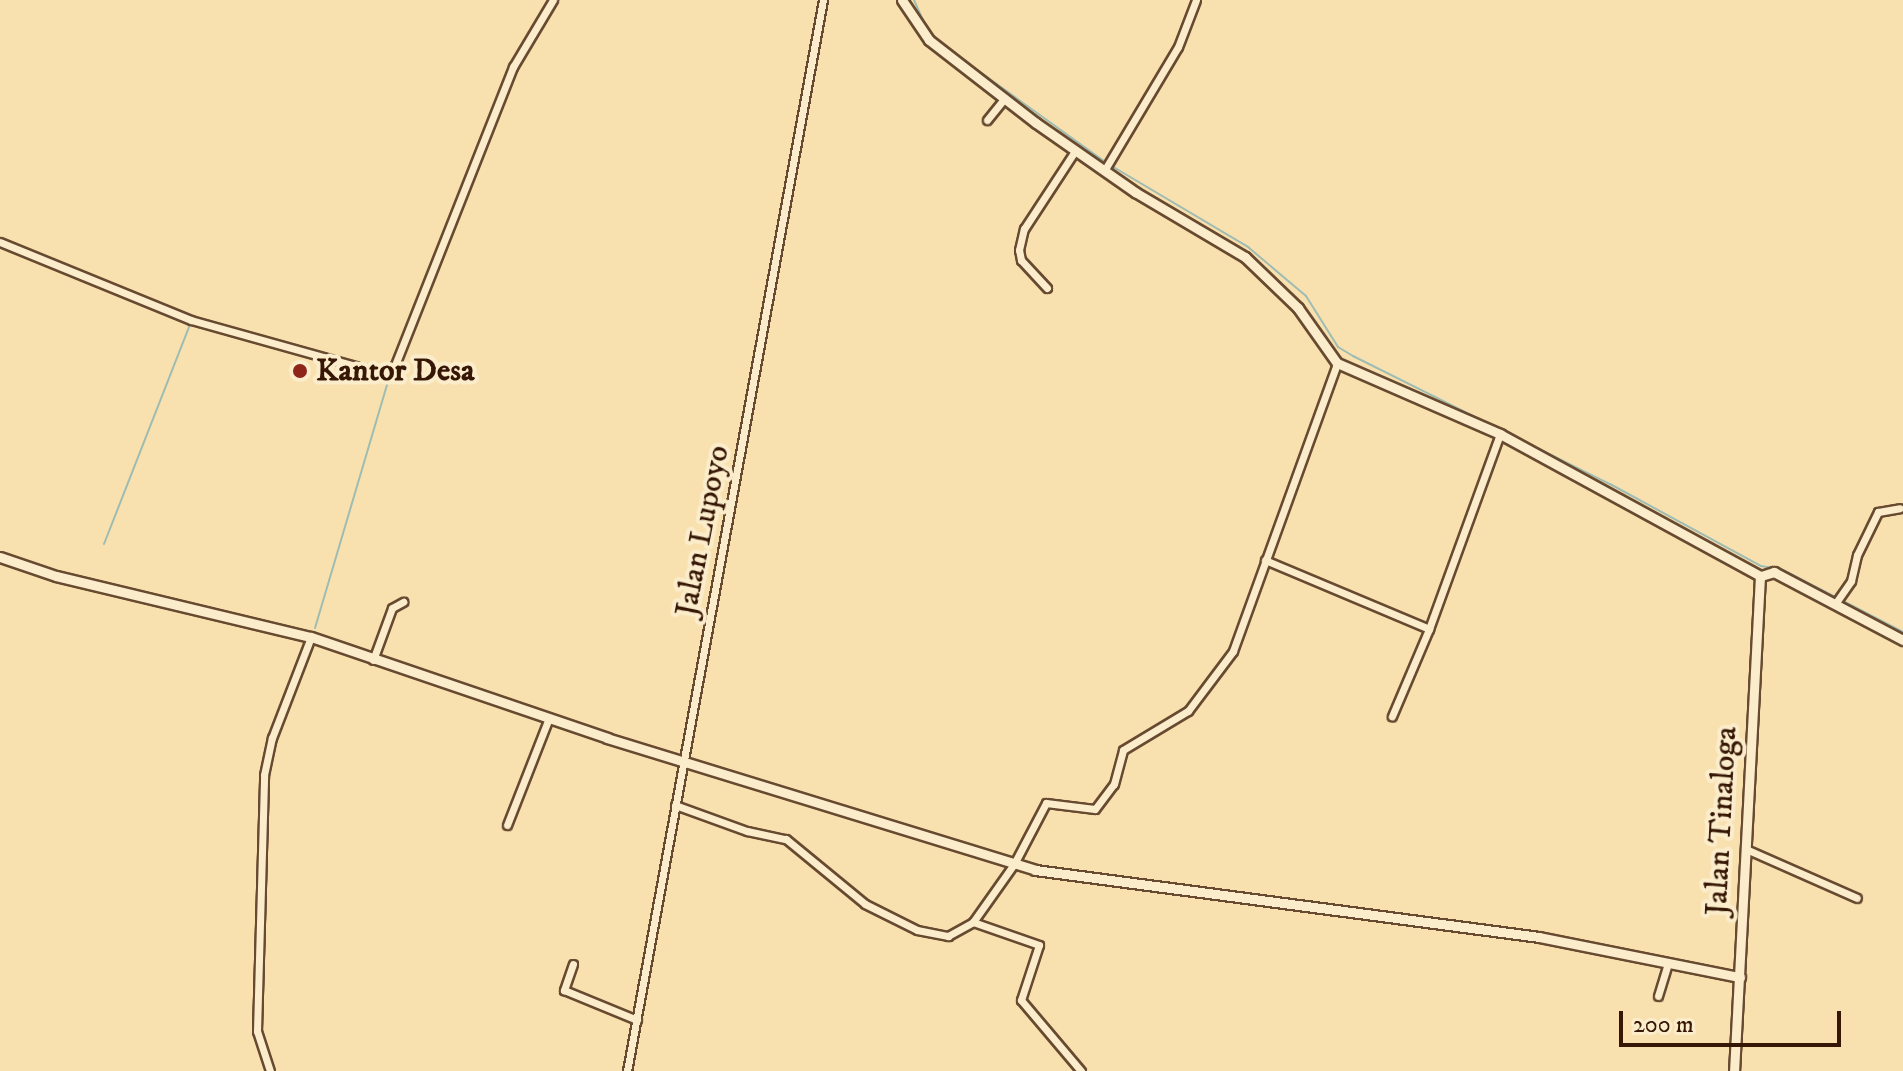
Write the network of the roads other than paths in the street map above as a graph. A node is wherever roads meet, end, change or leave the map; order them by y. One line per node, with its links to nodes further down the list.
1 (553, 0): 9 (street)
2 (823, 0): 25 (street, Jalan Lupoyo)
3 (902, 0): 5 (street)
4 (1196, 0): 8 (street)
5 (1003, 101): 6 (street); 7 (street)
6 (987, 120)
7 (1073, 154): 8 (street); 10 (street)
8 (1107, 167): 11 (street)
9 (0, 242)
10 (1047, 288)
11 (1337, 363): 12 (street); 15 (street)
12 (1500, 434): 16 (street); 19 (street)
13 (1900, 508): 17 (street)
14 (0, 557): 20 (street)
15 (1265, 560): 19 (street); 29 (street)
16 (1761, 573): 17 (street); 28 (street, Jalan Tinaloga)
17 (1838, 600): 21 (street)
18 (403, 602): 22 (street)
19 (1429, 629): 23 (street)
20 (311, 637): 22 (street); 37 (street)
21 (1903, 640)
22 (373, 660): 24 (street)
23 (1392, 716)
24 (549, 718): 25 (street); 27 (street)
25 (688, 764): 26 (street, Jalan Lupoyo); 29 (street)
26 (675, 805): 31 (street); 36 (street, Jalan Lupoyo)
27 (507, 825)
28 (1746, 849): 30 (street); 34 (street, Jalan Tinaloga)
29 (1014, 864): 31 (street); 32 (street)
30 (1857, 898)
31 (973, 922): 39 (street)
32 (1668, 963): 34 (street); 35 (street)
33 (573, 964): 36 (street)
34 (1740, 977): 40 (street, Jalan Tinaloga)
35 (1658, 996)
36 (637, 1020): 38 (street, Jalan Lupoyo)
37 (270, 1071)
38 (627, 1071)
39 (1081, 1071)
40 (1734, 1071)

